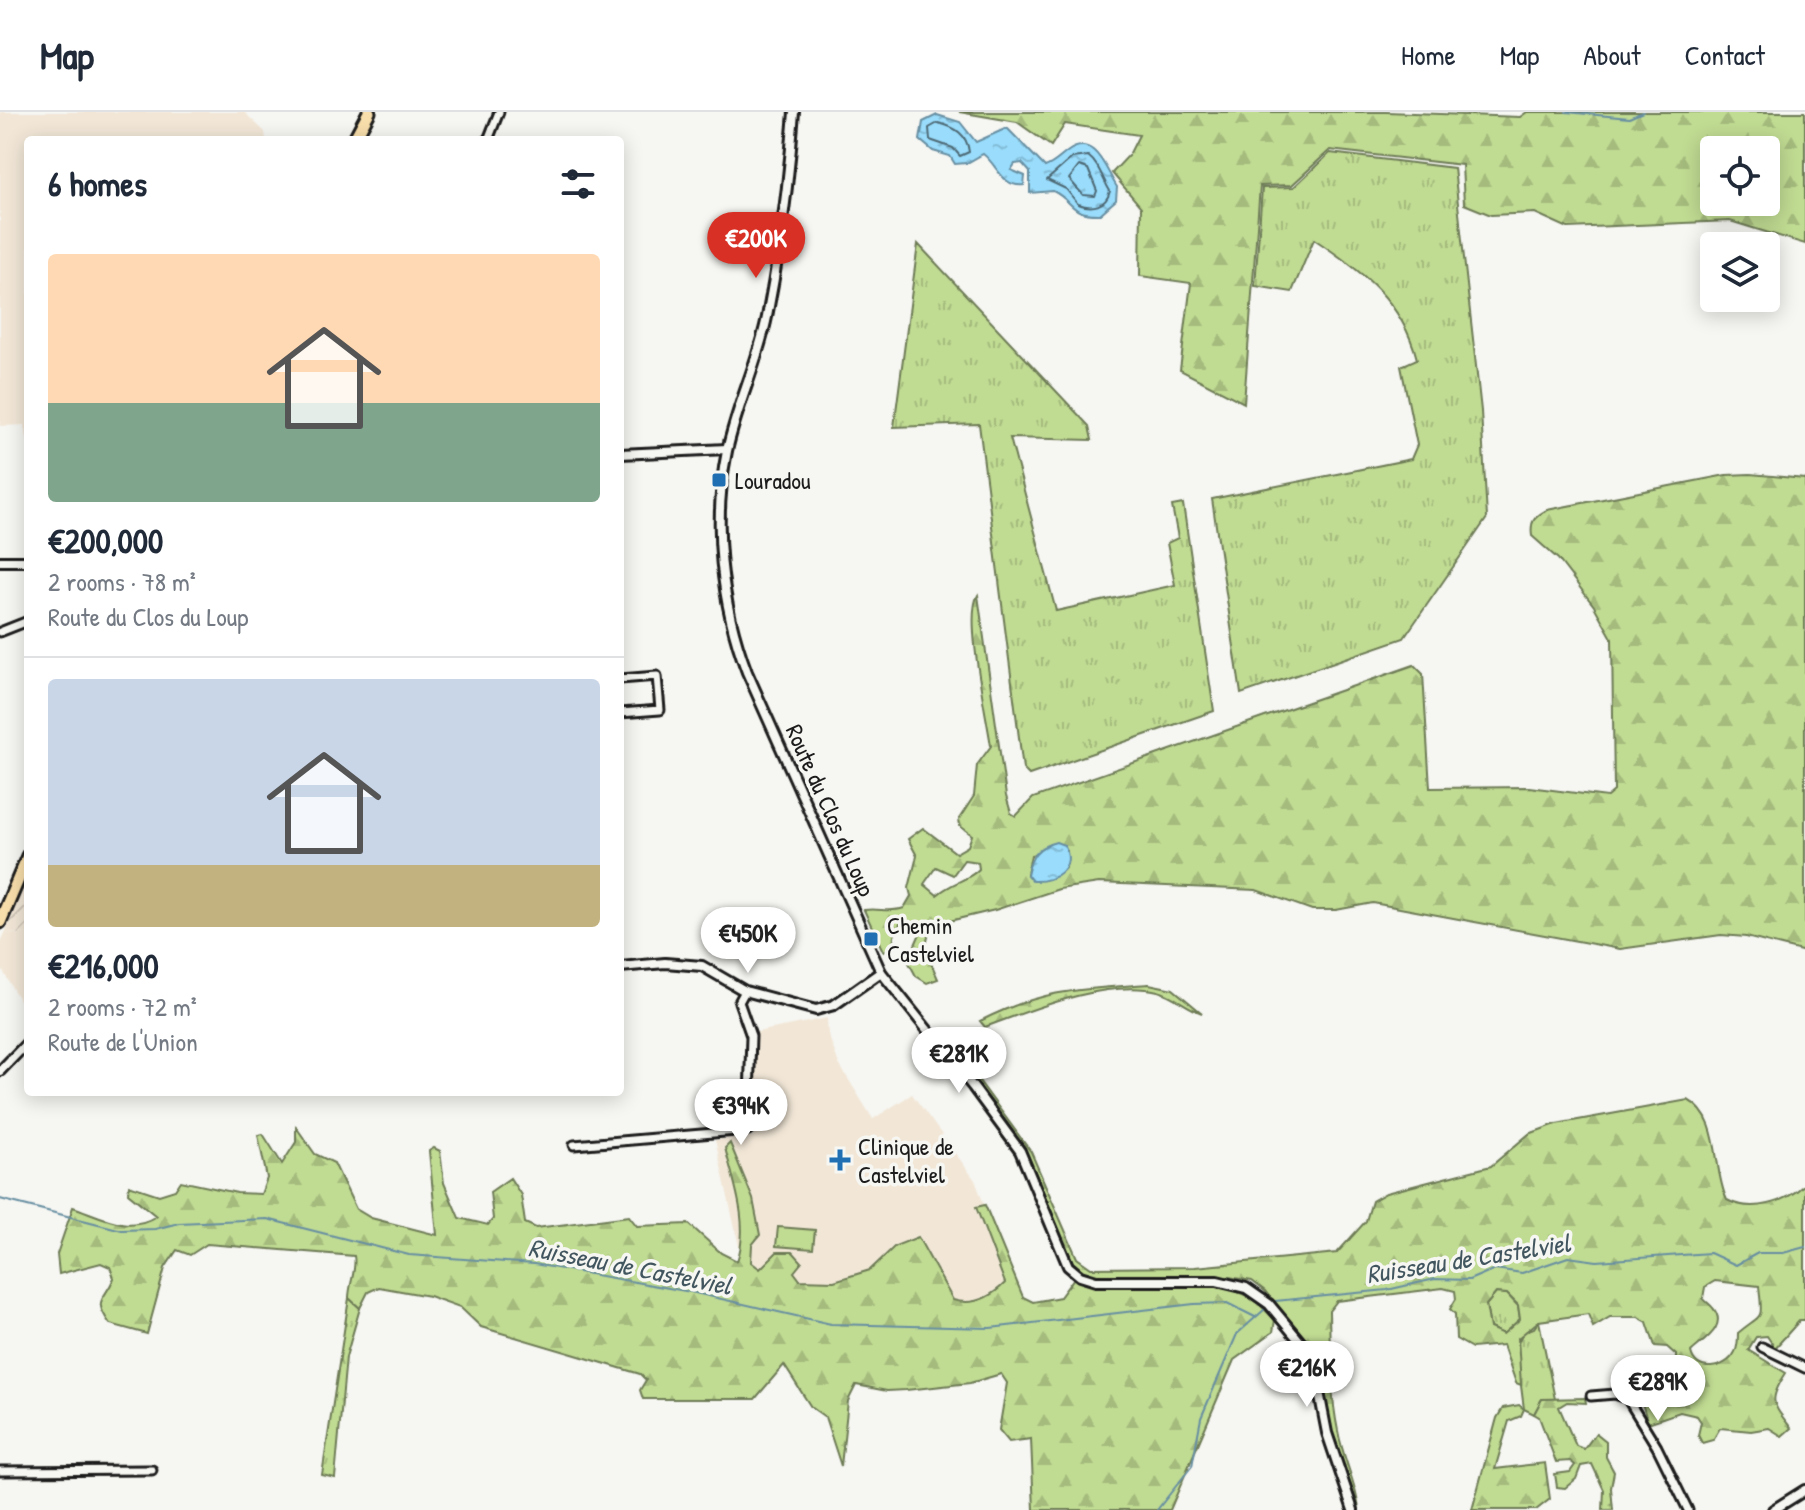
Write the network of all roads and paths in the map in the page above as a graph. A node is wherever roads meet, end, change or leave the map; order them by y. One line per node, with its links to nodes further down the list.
1 (361, 112): 5 (main road)
2 (369, 112): 6 (main road)
3 (499, 112): 7 (street)
4 (794, 112): 8 (street, Route du Clos du Loup)
5 (349, 136)
6 (356, 136)
7 (490, 136)
8 (727, 449): 9 (street); 19 (street, Route du Clos du Loup)
9 (624, 454)
10 (0, 561): 11 (street)
11 (24, 561)
12 (24, 623): 13 (street)
13 (0, 632)
14 (624, 679): 15 (street)
15 (624, 713)
16 (24, 865): 17 (main road)
17 (0, 922)
18 (624, 967): 20 (street)
19 (881, 972): 20 (street); 30 (street, Route du Clos du Loup)
20 (745, 991): 23 (street)
21 (24, 1046): 22 (street)
22 (0, 1071)
23 (574, 1145)
24 (1762, 1347): 25 (street)
25 (1805, 1368)
26 (1591, 1396): 31 (street)
27 (152, 1470): 28 (street)
28 (0, 1471)
29 (1805, 1490): 32 (street)
30 (1353, 1510)
31 (1688, 1510)
32 (1773, 1510)

